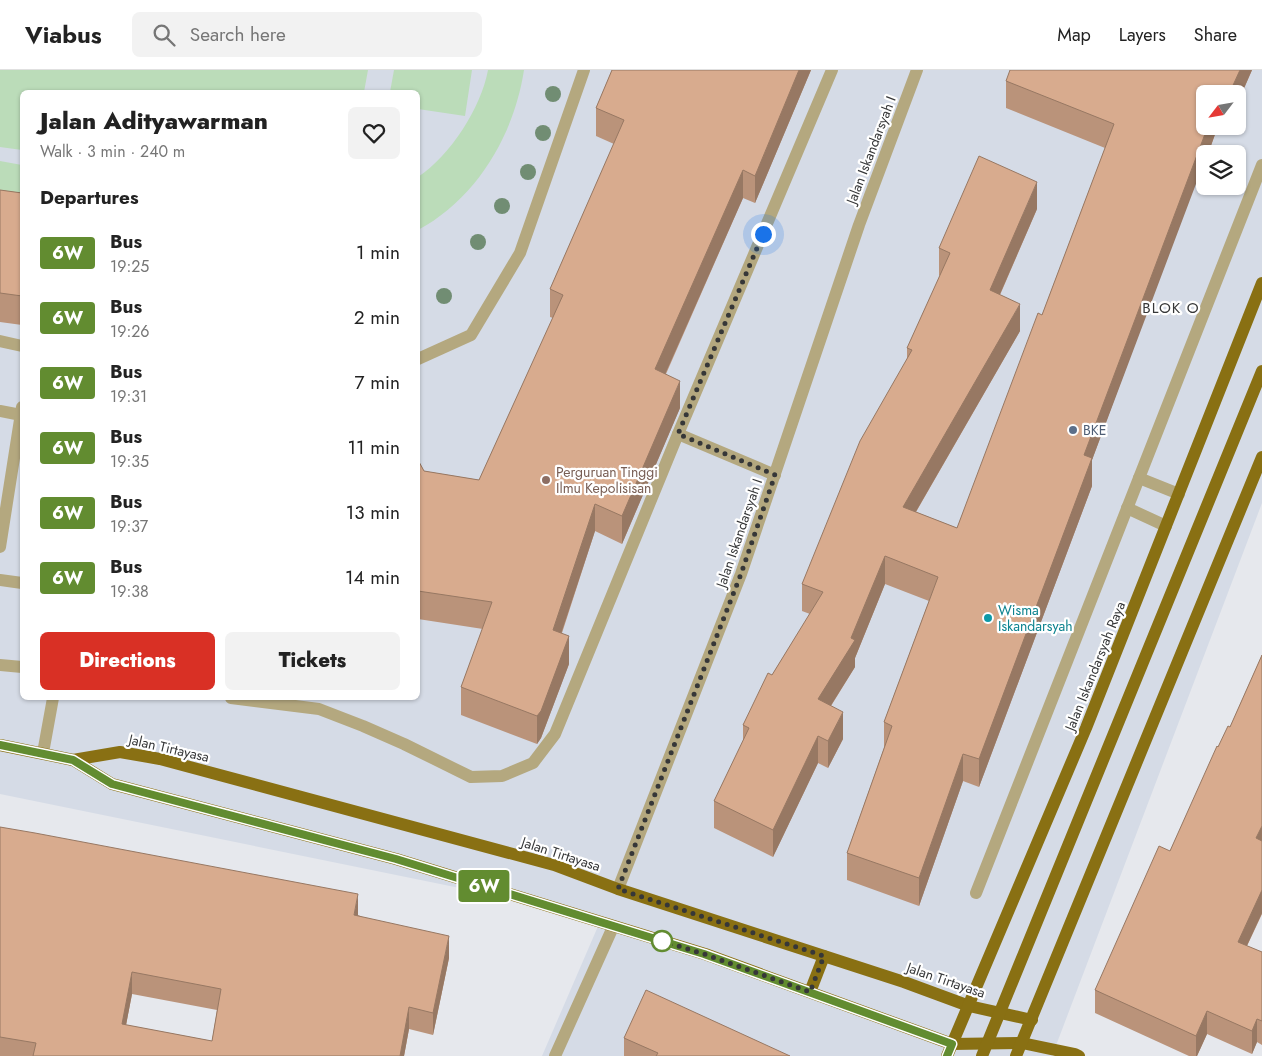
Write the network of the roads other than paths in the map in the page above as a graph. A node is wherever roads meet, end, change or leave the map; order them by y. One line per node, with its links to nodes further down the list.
1 (584, 70): 8 (street)
2 (832, 70): 13 (street)
3 (917, 70): 15 (street, Jalan Iskandarsyah I)
4 (1262, 166): 16 (street)
5 (1262, 283): 17 (main road, Jalan Iskandarsyah Raya)
6 (0, 341): 7 (street)
7 (20, 346)
8 (420, 358)
9 (1262, 371): 41 (main road, bridge)
10 (0, 411): 11 (street)
11 (20, 411)
12 (20, 423): 20 (street)
13 (678, 434): 15 (street); 26 (street)
14 (1262, 457): 36 (main road)
15 (775, 475): 30 (street, Jalan Iskandarsyah I)
16 (1139, 478): 17 (street); 18 (street)
17 (1179, 494): 19 (main road, Jalan Iskandarsyah Raya)
18 (1127, 508): 19 (street); 31 (street)
19 (1166, 526): 35 (main road, Jalan Iskandarsyah Raya)
20 (0, 547)
21 (0, 580): 22 (street)
22 (20, 583)
23 (0, 665): 24 (street)
24 (20, 667)
25 (53, 700): 28 (street)
26 (247, 700)
27 (0, 745): 28 (main road, Jalan Tirtayasa)
28 (44, 753): 29 (main road, Jalan Tirtayasa)
29 (73, 760): 30 (main road, Jalan Tirtayasa); 32 (main road, Jalan Tirtayasa)
30 (618, 889): 33 (main road, Jalan Tirtayasa)
31 (976, 893)
32 (613, 926): 34 (main road, Jalan Tirtayasa); 40 (street)
33 (824, 956): 34 (main road); 35 (main road, Jalan Tirtayasa)
34 (810, 992): 38 (main road, Jalan Tirtayasa)
35 (969, 1006): 36 (main road, Jalan Tirtayasa); 38 (main road, Jalan Iskandarsyah Raya)
36 (1032, 1020): 37 (main road)
37 (1022, 1043): 38 (main road, Jalan Tirtayasa); 39 (main road, Jalan Tirtayasa); 42 (main road)
38 (950, 1050)
39 (1075, 1055)
40 (555, 1056)
41 (982, 1056)
42 (1016, 1056)

